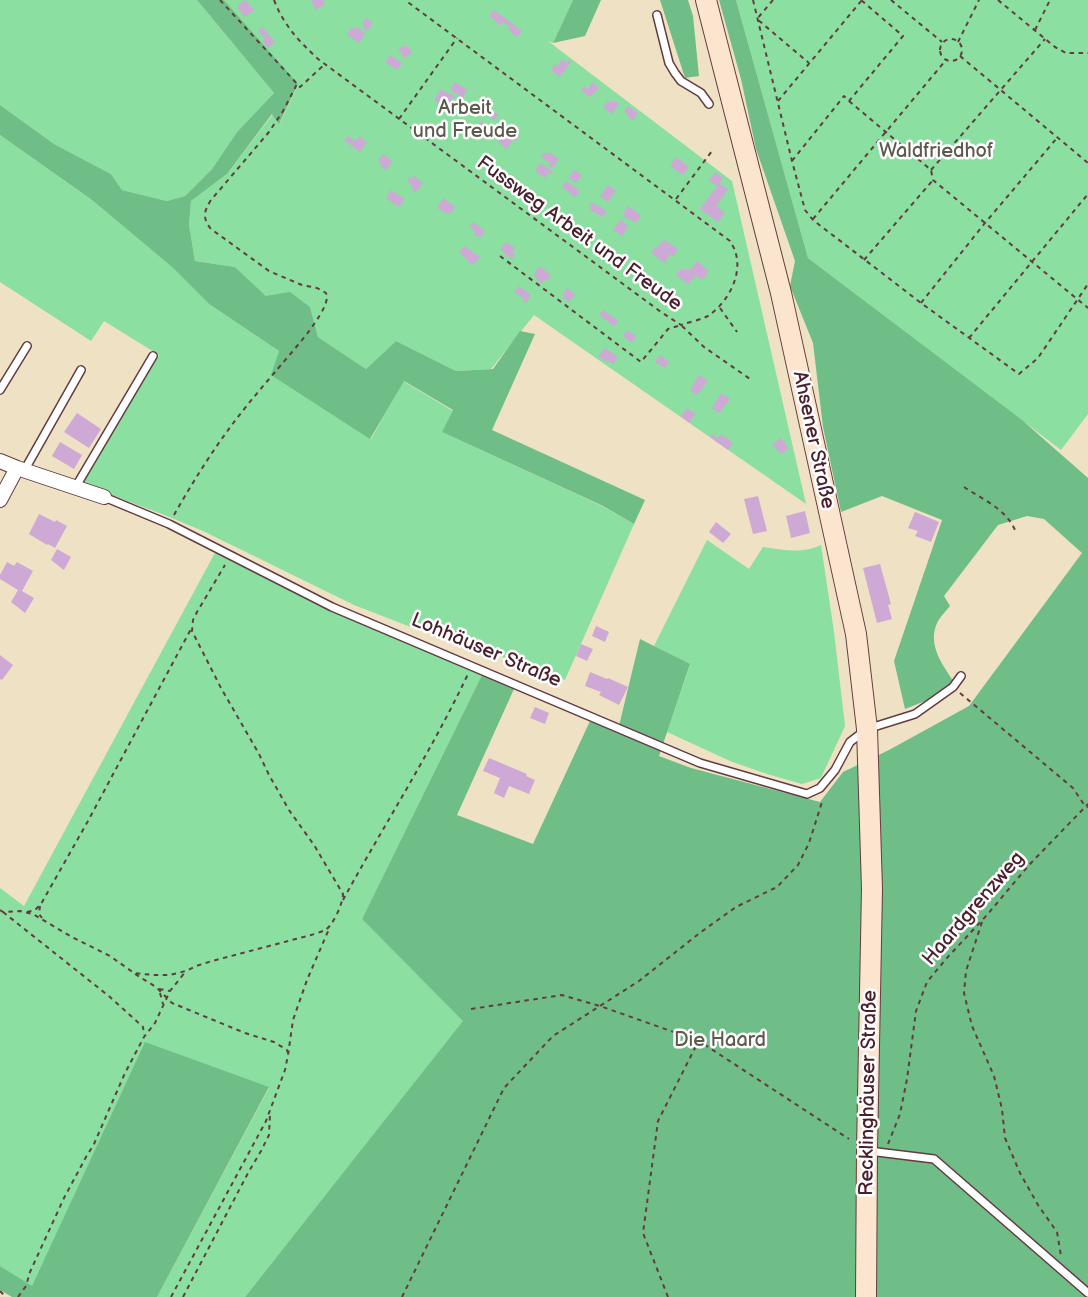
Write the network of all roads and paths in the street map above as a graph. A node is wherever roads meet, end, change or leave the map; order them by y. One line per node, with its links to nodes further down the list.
1 (220, 0): 24 (path)
2 (274, 0): 23 (path, Fussweg Arbeit und Freude)
3 (405, 0): 15 (path, Fussweg Arbeit und Freude)
4 (706, 0): 70 (main road, Ahsener Straße)
5 (753, 0): 13 (path)
6 (773, 0): 13 (path)
7 (862, 0): 22 (path); 27 (path)
8 (891, 0): 18 (path)
9 (980, 0): 17 (path)
10 (998, 0): 14 (path)
11 (1050, 0): 14 (path)
12 (657, 15): 28 (lane)
13 (757, 19): 22 (path); 26 (path)
14 (1035, 30): 16 (path)
15 (457, 38): 29 (path); 38 (path, Fussweg Arbeit und Freude)
16 (1045, 39): 19 (path); 25 (path)
17 (958, 42): 18 (path); 20 (path)
18 (943, 43): 21 (path)
19 (1088, 53)
20 (960, 56): 21 (path); 25 (path)
21 (946, 60): 30 (path)
22 (809, 63): 26 (path)
23 (325, 64): 24 (path); 29 (path, Fussweg Arbeit und Freude)
24 (297, 84): 63 (path)
25 (1000, 89): 31 (path); 35 (path)
26 (778, 101): 33 (path)
27 (849, 101): 30 (path); 33 (path)
28 (709, 104)
29 (398, 119): 49 (path, Fussweg Arbeit und Freude)
30 (886, 132): 35 (path); 39 (path)
31 (1058, 138): 34 (path); 40 (path)
32 (712, 151): 38 (path)
33 (792, 161): 39 (path)
34 (1088, 163)
35 (931, 170): 36 (path)
36 (933, 180): 40 (path); 42 (path)
37 (1088, 194): 43 (path)
38 (676, 200): 47 (path, Fussweg Arbeit und Freude)
39 (813, 220): 42 (path)
40 (985, 223): 43 (path); 46 (path)
41 (500, 256): 49 (path)
42 (864, 260): 46 (path)
43 (1032, 262): 45 (path); 51 (path)
44 (1088, 284): 45 (path)
45 (1077, 300): 48 (path); 51 (path)
46 (921, 303): 51 (path)
47 (720, 306): 49 (path, Fussweg Arbeit und Freude); 50 (path)
48 (1088, 308)
49 (681, 325): 55 (path, Fussweg Arbeit und Freude)
50 (737, 333)
51 (969, 338)
52 (27, 346): 56 (lane)
53 (153, 356): 60 (lane)
54 (81, 370): 58 (lane)
55 (750, 380)
56 (0, 390)
57 (0, 461): 58 (street, Lohhäuser Straße)
58 (21, 470): 60 (street, Lohhäuser Straße); 62 (street)
59 (963, 487): 64 (path)
60 (75, 488): 61 (street, Lohhäuser Straße)
61 (104, 497): 63 (lane, Lohhäuser Straße)
62 (0, 500)
63 (169, 524): 65 (lane, Lohhäuser Straße)
64 (1016, 530)
65 (228, 554): 66 (path); 67 (lane, Lohhäuser Straße)
66 (193, 620): 74 (path); 75 (path)
67 (471, 666): 71 (lane, Lohhäuser Straße); 74 (path)
68 (961, 676): 69 (lane)
69 (953, 687): 70 (lane); 72 (path)
70 (867, 729): 71 (lane, Lohhäuser Straße); 73 (main road, Ahsener Straße)
71 (831, 775): 87 (path)
72 (1087, 806): 78 (path, Haardgrenzweg)
73 (872, 889): 93 (main road, Recklinghäuser Straße)
74 (343, 900): 80 (path)
75 (41, 904): 77 (path); 79 (path)
76 (2, 911): 77 (path); 89 (path)
77 (26, 912): 79 (path)
78 (983, 919): 93 (path, Haardgrenzweg); 94 (path)
79 (44, 920): 82 (path)
80 (330, 926): 81 (path); 91 (path)
81 (186, 971): 82 (path); 84 (path)
82 (134, 973): 83 (path)
83 (158, 989): 84 (path); 85 (path); 86 (path)
84 (170, 991): 85 (path)
85 (166, 998): 86 (path); 91 (path)
86 (163, 1004): 89 (path)
87 (600, 1006): 88 (path); 90 (path); 101 (path)
88 (471, 1009)
89 (144, 1037): 98 (path)
90 (699, 1041): 93 (path); 102 (path)
91 (288, 1055): 92 (path)
92 (270, 1110): 99 (path); 100 (path)
93 (876, 1152): 94 (lane); 103 (main road, Recklinghäuser Straße)
94 (1069, 1275): 96 (lane)
95 (0, 1291): 97 (path)
96 (1088, 1293)
97 (6, 1297)
98 (18, 1297)
99 (171, 1297)
100 (183, 1297)
101 (402, 1297)
102 (668, 1297)
103 (866, 1297)

